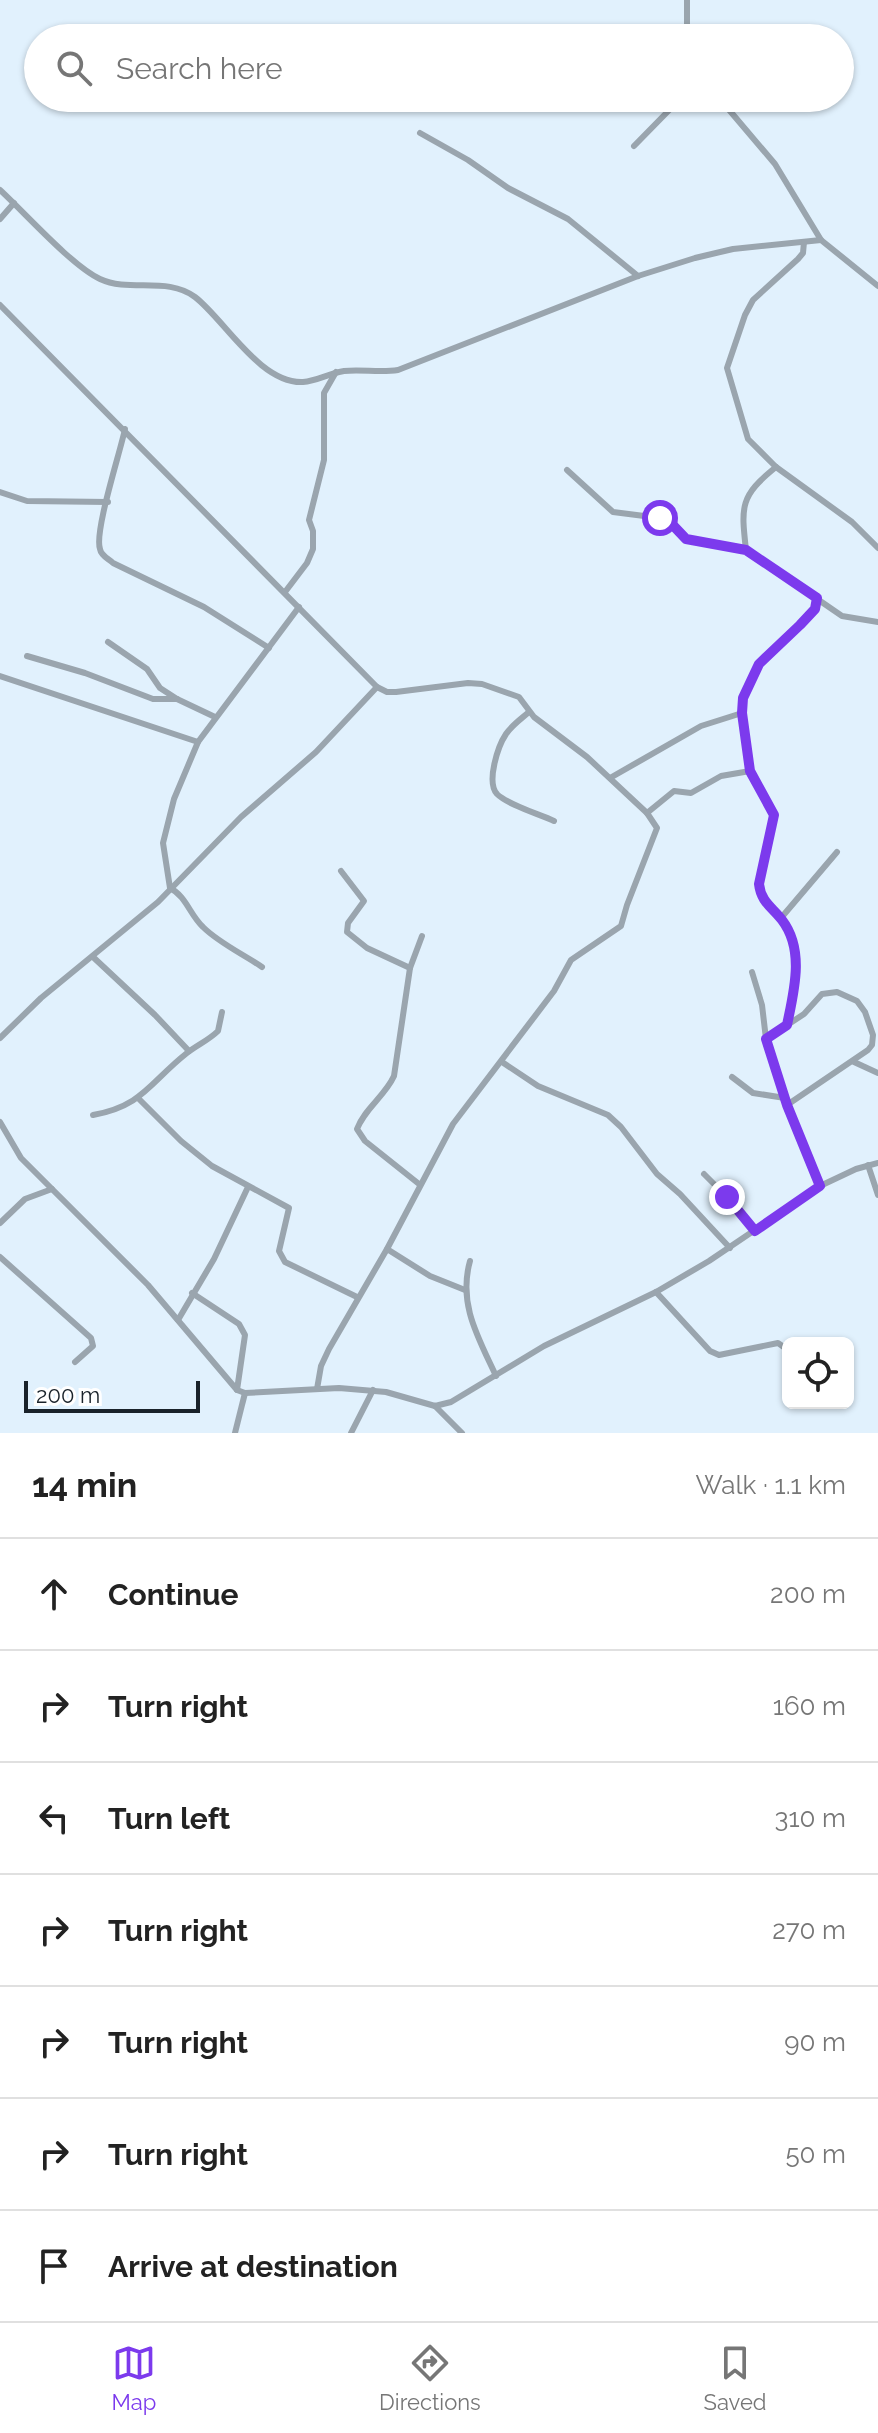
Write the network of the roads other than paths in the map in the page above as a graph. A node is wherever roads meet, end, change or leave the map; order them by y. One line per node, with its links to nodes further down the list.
1 (687, 0): 2 (street)
2 (687, 24)
3 (667, 112): 6 (street)
4 (731, 112): 10 (street)
5 (420, 133): 12 (street)
6 (634, 146)
7 (0, 190): 8 (street)
8 (14, 203): 9 (street); 15 (street)
9 (0, 219)
10 (821, 240): 11 (street); 13 (street)
11 (804, 242): 12 (street); 17 (street)
12 (638, 276): 15 (street)
13 (878, 286)
14 (0, 305): 16 (street)
15 (336, 372): 23 (street)
16 (125, 429): 20 (street); 23 (street)
17 (776, 467): 21 (street); 22 (street)
18 (567, 470): 22 (street)
19 (0, 492): 20 (street)
20 (108, 502): 28 (street)
21 (878, 548)
22 (746, 550): 24 (street)
23 (285, 592): 25 (street)
24 (817, 598): 26 (street); 34 (street)
25 (299, 607): 28 (street); 31 (street)
26 (878, 622)
27 (108, 642): 32 (street)
28 (269, 648): 35 (street)
29 (27, 656): 32 (street)
30 (0, 676): 36 (street)
31 (377, 687): 33 (street); 43 (street)
32 (177, 699): 35 (street)
33 (529, 712): 38 (street); 40 (street)
34 (742, 713): 37 (street); 38 (street)
35 (215, 717): 36 (street)
36 (198, 742): 43 (street)
37 (750, 771): 39 (street); 44 (street)
38 (610, 778): 39 (street)
39 (647, 813): 55 (street)
40 (554, 821)
41 (837, 852): 44 (street)
42 (341, 871): 48 (street)
43 (170, 888): 46 (street); 47 (street)
44 (781, 918): 51 (street)
45 (422, 936): 48 (street)
46 (93, 957): 52 (street); 54 (street)
47 (262, 967)
48 (410, 968): 66 (street)
49 (752, 972): 53 (street)
50 (222, 1012): 54 (street)
51 (787, 1025): 53 (street); 56 (street)
52 (0, 1038)
53 (766, 1039): 60 (street)
54 (189, 1051): 59 (street)
55 (502, 1062): 66 (street); 73 (street)
56 (854, 1062): 57 (street); 60 (street)
57 (878, 1073)
58 (732, 1077): 60 (street)
59 (138, 1098): 61 (street); 68 (street)
60 (786, 1102): 67 (street)
61 (93, 1115)
62 (0, 1122): 69 (street)
63 (878, 1163): 64 (street)
64 (868, 1165): 67 (street); 70 (street)
65 (704, 1174): 72 (street)
66 (419, 1184): 74 (street)
67 (820, 1186): 72 (street)
68 (248, 1187): 79 (street); 80 (street)
69 (52, 1189): 71 (street); 81 (street)
70 (878, 1195)
71 (0, 1223)
72 (755, 1231): 73 (street)
73 (730, 1248): 78 (street)
74 (387, 1249): 77 (street); 80 (street)
75 (0, 1257): 83 (street)
76 (470, 1261): 77 (street)
77 (465, 1290): 84 (street)
78 (656, 1292): 82 (street); 84 (street)
79 (192, 1293): 81 (street); 87 (street)
80 (357, 1297): 85 (street)
81 (178, 1320): 87 (street)
82 (782, 1346)
83 (75, 1362)
84 (496, 1376): 88 (street)
85 (317, 1389): 86 (street); 87 (street)
86 (373, 1390): 88 (street); 90 (street)
87 (241, 1392): 89 (street)
88 (435, 1406): 91 (street)
89 (235, 1433)
90 (351, 1433)
91 (462, 1433)

